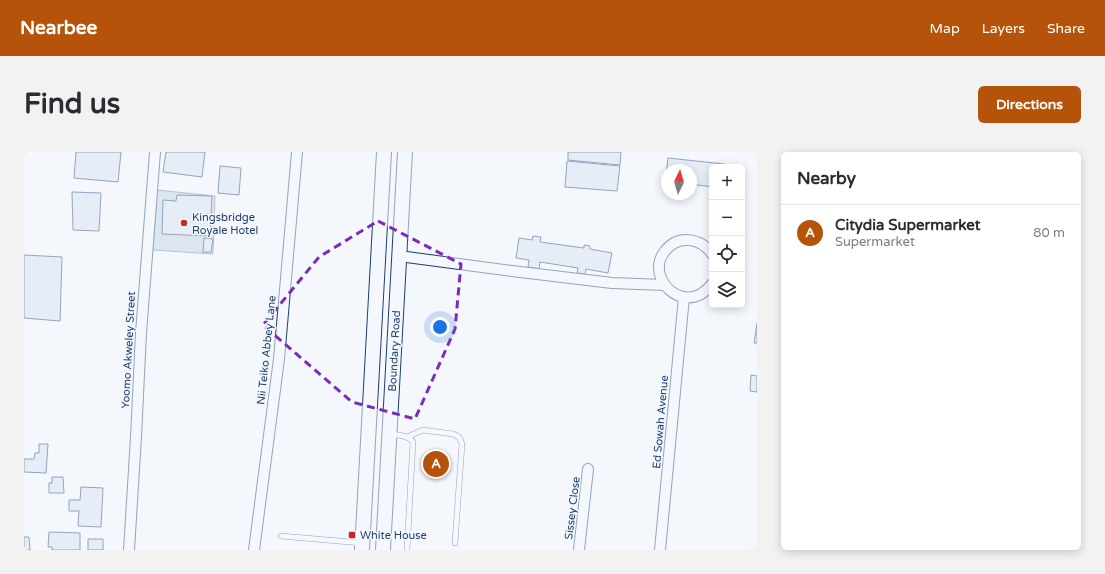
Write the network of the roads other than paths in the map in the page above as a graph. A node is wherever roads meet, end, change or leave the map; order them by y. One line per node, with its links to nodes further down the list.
1 (155, 152): 16 (street, Yoomo Akweley Street)
2 (297, 152): 17 (street, Nii Teiko Abbey Lane)
3 (384, 152): 15 (main road, Boundary Road)
4 (405, 152): 6 (main road, Boundary Road)
5 (709, 250): 7 (street)
6 (399, 256): 7 (street); 10 (main road, Boundary Road)
7 (664, 285): 9 (street)
8 (709, 288): 9 (street)
9 (684, 297): 21 (street, Ed Sowah Avenue)
10 (389, 433): 11 (lane); 18 (main road, Boundary Road)
11 (407, 437): 14 (lane); 19 (lane)
12 (588, 469): 20 (street, Sissey Close)
13 (281, 536): 15 (lane)
14 (455, 543)
15 (363, 546)
16 (129, 550)
17 (254, 550)
18 (383, 550)
19 (407, 550)
20 (579, 550)
21 (660, 550)

